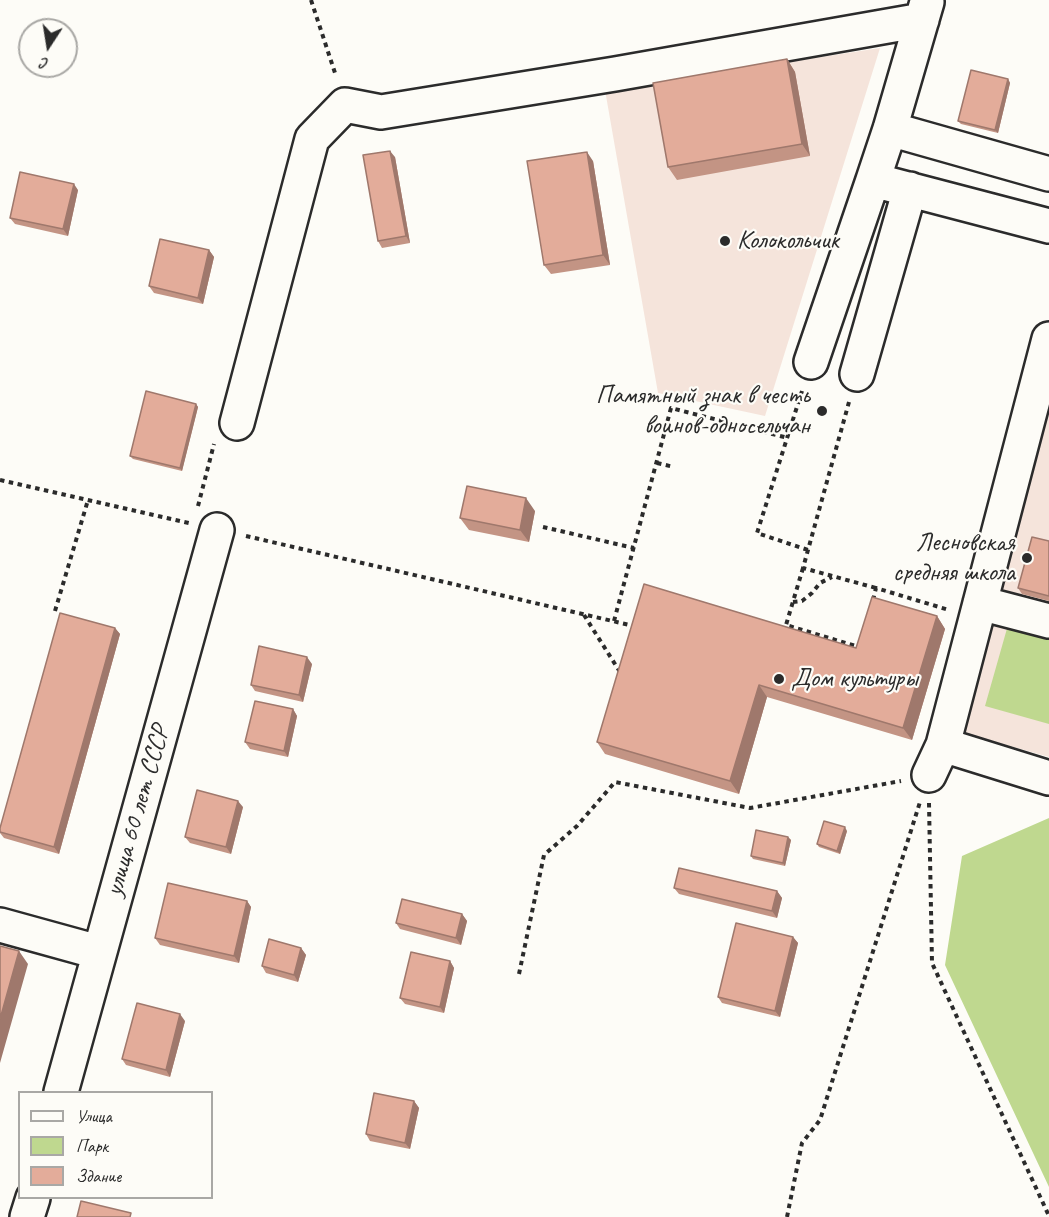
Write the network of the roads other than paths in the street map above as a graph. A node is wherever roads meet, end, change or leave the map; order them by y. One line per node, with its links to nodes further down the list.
1 (925, 10): 2 (street); 10 (street)
2 (890, 129): 3 (street); 4 (street)
3 (1049, 174)
4 (873, 180): 5 (street); 8 (street)
5 (910, 189): 6 (street); 9 (street)
6 (1049, 226)
7 (1049, 339): 12 (street)
8 (811, 362)
9 (857, 374)
10 (237, 423)
11 (217, 530): 18 (street, улица 60 лет СССР)
12 (967, 607): 13 (street); 14 (street)
13 (1049, 621)
14 (943, 745): 15 (street); 16 (street)
15 (929, 775)
16 (1049, 778)
17 (0, 926): 18 (street)
18 (98, 951): 19 (street, улица 60 лет СССР)
19 (61, 1091)
20 (32, 1199): 21 (street)
21 (27, 1217)

